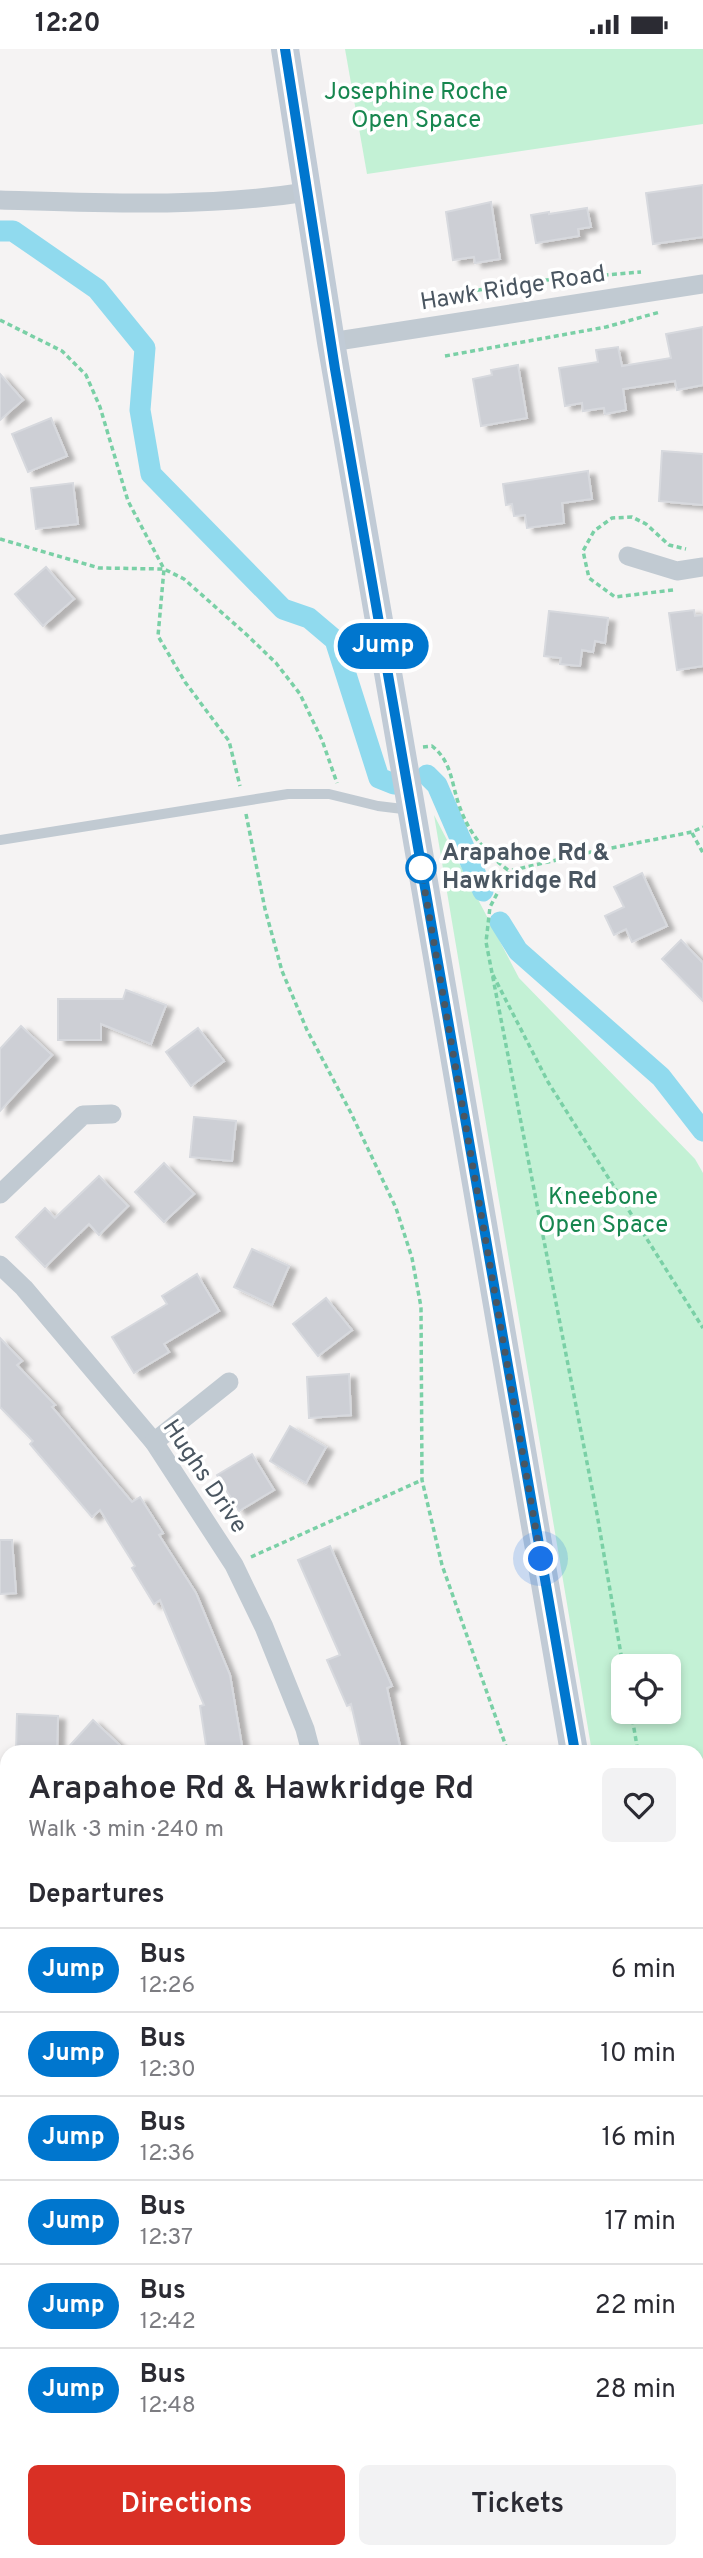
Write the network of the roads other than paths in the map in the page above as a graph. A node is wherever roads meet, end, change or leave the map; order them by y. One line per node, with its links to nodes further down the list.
1 (285, 49): 2 (main road)
2 (307, 192): 3 (street); 5 (main road)
3 (0, 200)
4 (703, 284): 5 (street, Hawk Ridge Road)
5 (331, 342): 8 (main road)
6 (628, 556): 7 (street)
7 (703, 567)
8 (411, 810): 9 (lane); 16 (main road)
9 (0, 840)
10 (112, 1114): 11 (street)
11 (0, 1194)
12 (0, 1265): 14 (street, Hughs Drive)
13 (229, 1382): 14 (street)
14 (154, 1442): 15 (street, Hughs Drive)
15 (309, 1745)
16 (574, 1745)

